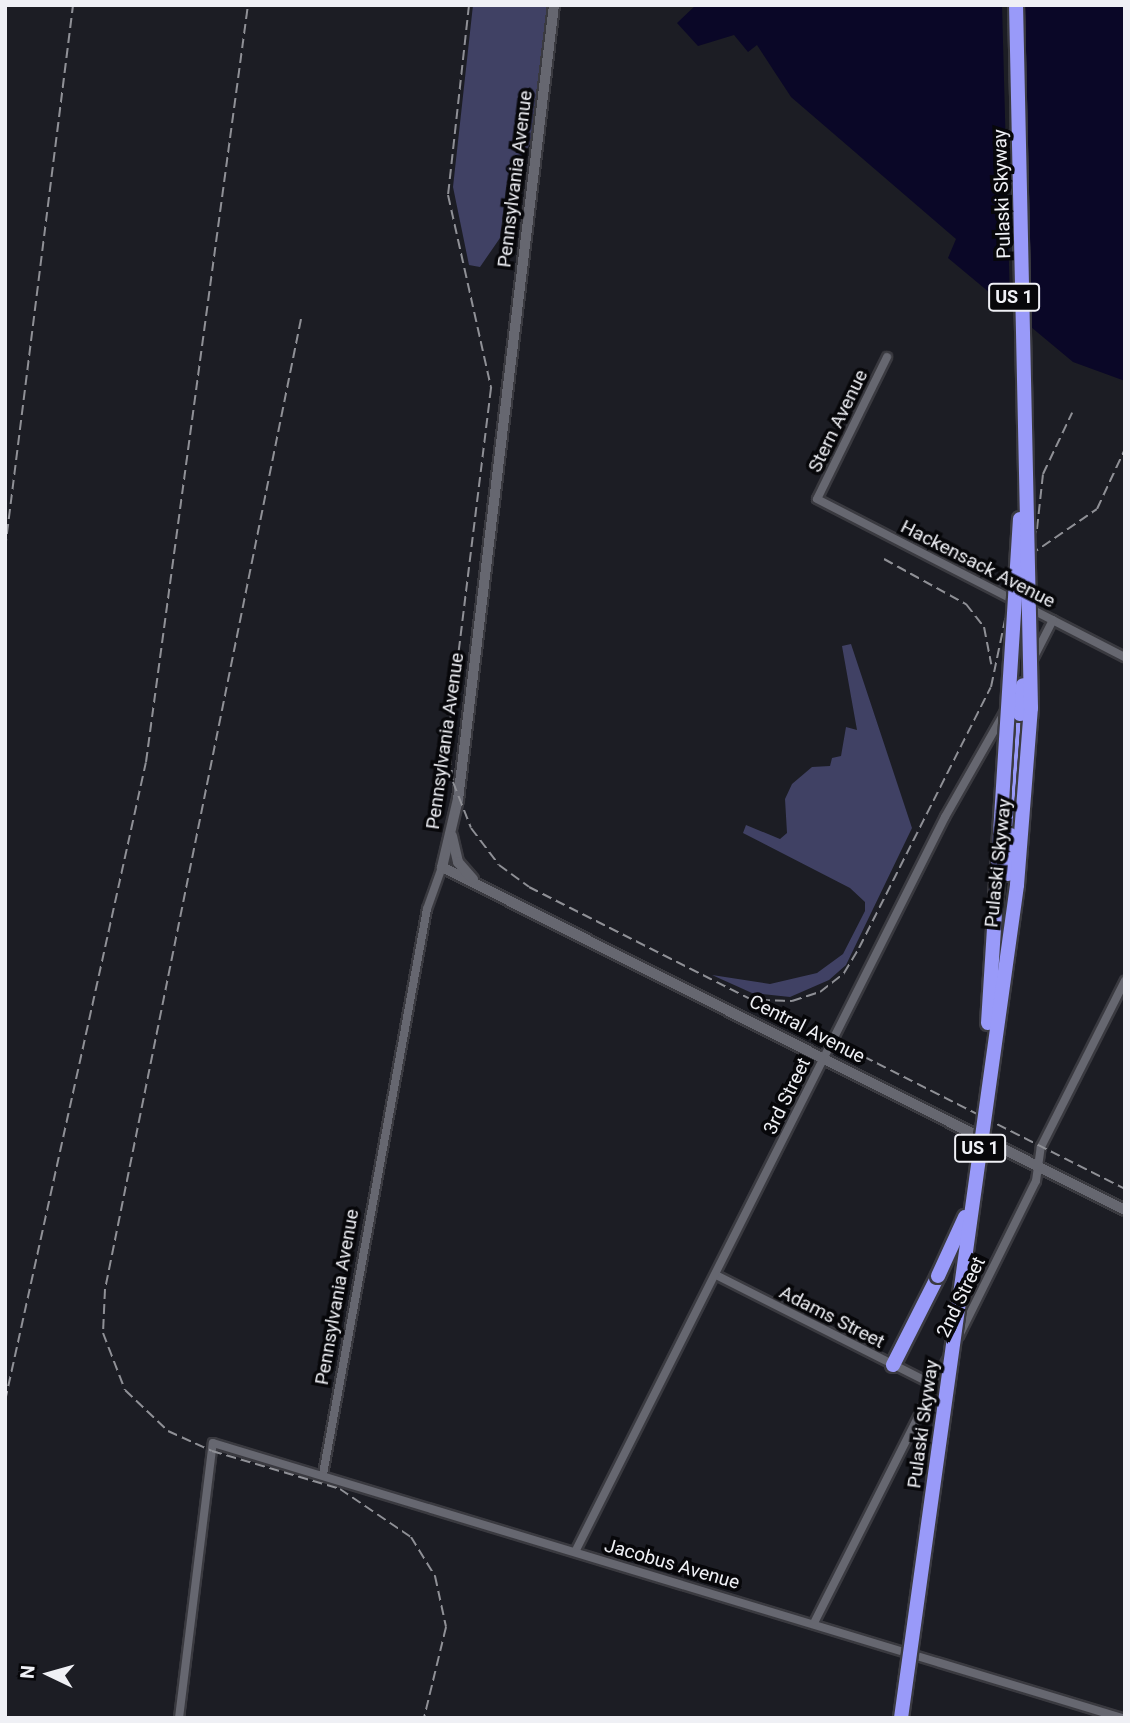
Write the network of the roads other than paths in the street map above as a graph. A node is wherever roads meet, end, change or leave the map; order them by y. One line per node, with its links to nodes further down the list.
1 (554, 5): 11 (main road, Pennsylvania Avenue)
2 (1007, 5): 7 (highway, Pulaski Skyway / US 1, bridge)
3 (1016, 5): 6 (highway, Pulaski Skyway / US 1, bridge)
4 (887, 357): 5 (street, Stern Avenue)
5 (817, 499): 8 (street, Hackensack Avenue)
6 (1030, 575): 10 (highway, bridge); 26 (highway, Pulaski Skyway / US 1, bridge)
7 (1017, 588): 10 (highway, bridge); 25 (highway, Pulaski Skyway / US 1, bridge)
8 (1053, 621): 9 (street, Hackensack Avenue); 15 (street, 3rd Street)
9 (1125, 657)
10 (1020, 714): 19 (highway, bridge)
11 (452, 830): 12 (main road, Pennsylvania Avenue); 13 (main road)
12 (442, 867): 13 (main road, Central Avenue); 21 (street, Pennsylvania Avenue)
13 (473, 879): 15 (main road, Central Avenue)
14 (1125, 981): 16 (street, 2nd Street)
15 (824, 1057): 16 (main road, Central Avenue); 18 (street, 3rd Street)
16 (1037, 1166): 17 (main road, Central Avenue); 20 (street, 2nd Street)
17 (1125, 1210)
18 (716, 1275): 19 (street, Adams Street); 22 (street, 3rd Street)
19 (893, 1365): 20 (street, Adams Street)
20 (934, 1385): 23 (street, 2nd Street)
21 (323, 1474): 22 (street, Jacobus Avenue); 24 (street, Jacobus Avenue)
22 (575, 1552): 23 (street, Jacobus Avenue)
23 (814, 1623): 27 (street, Jacobus Avenue)
24 (179, 1718)
25 (894, 1718)
26 (901, 1718)
27 (1122, 1718)

